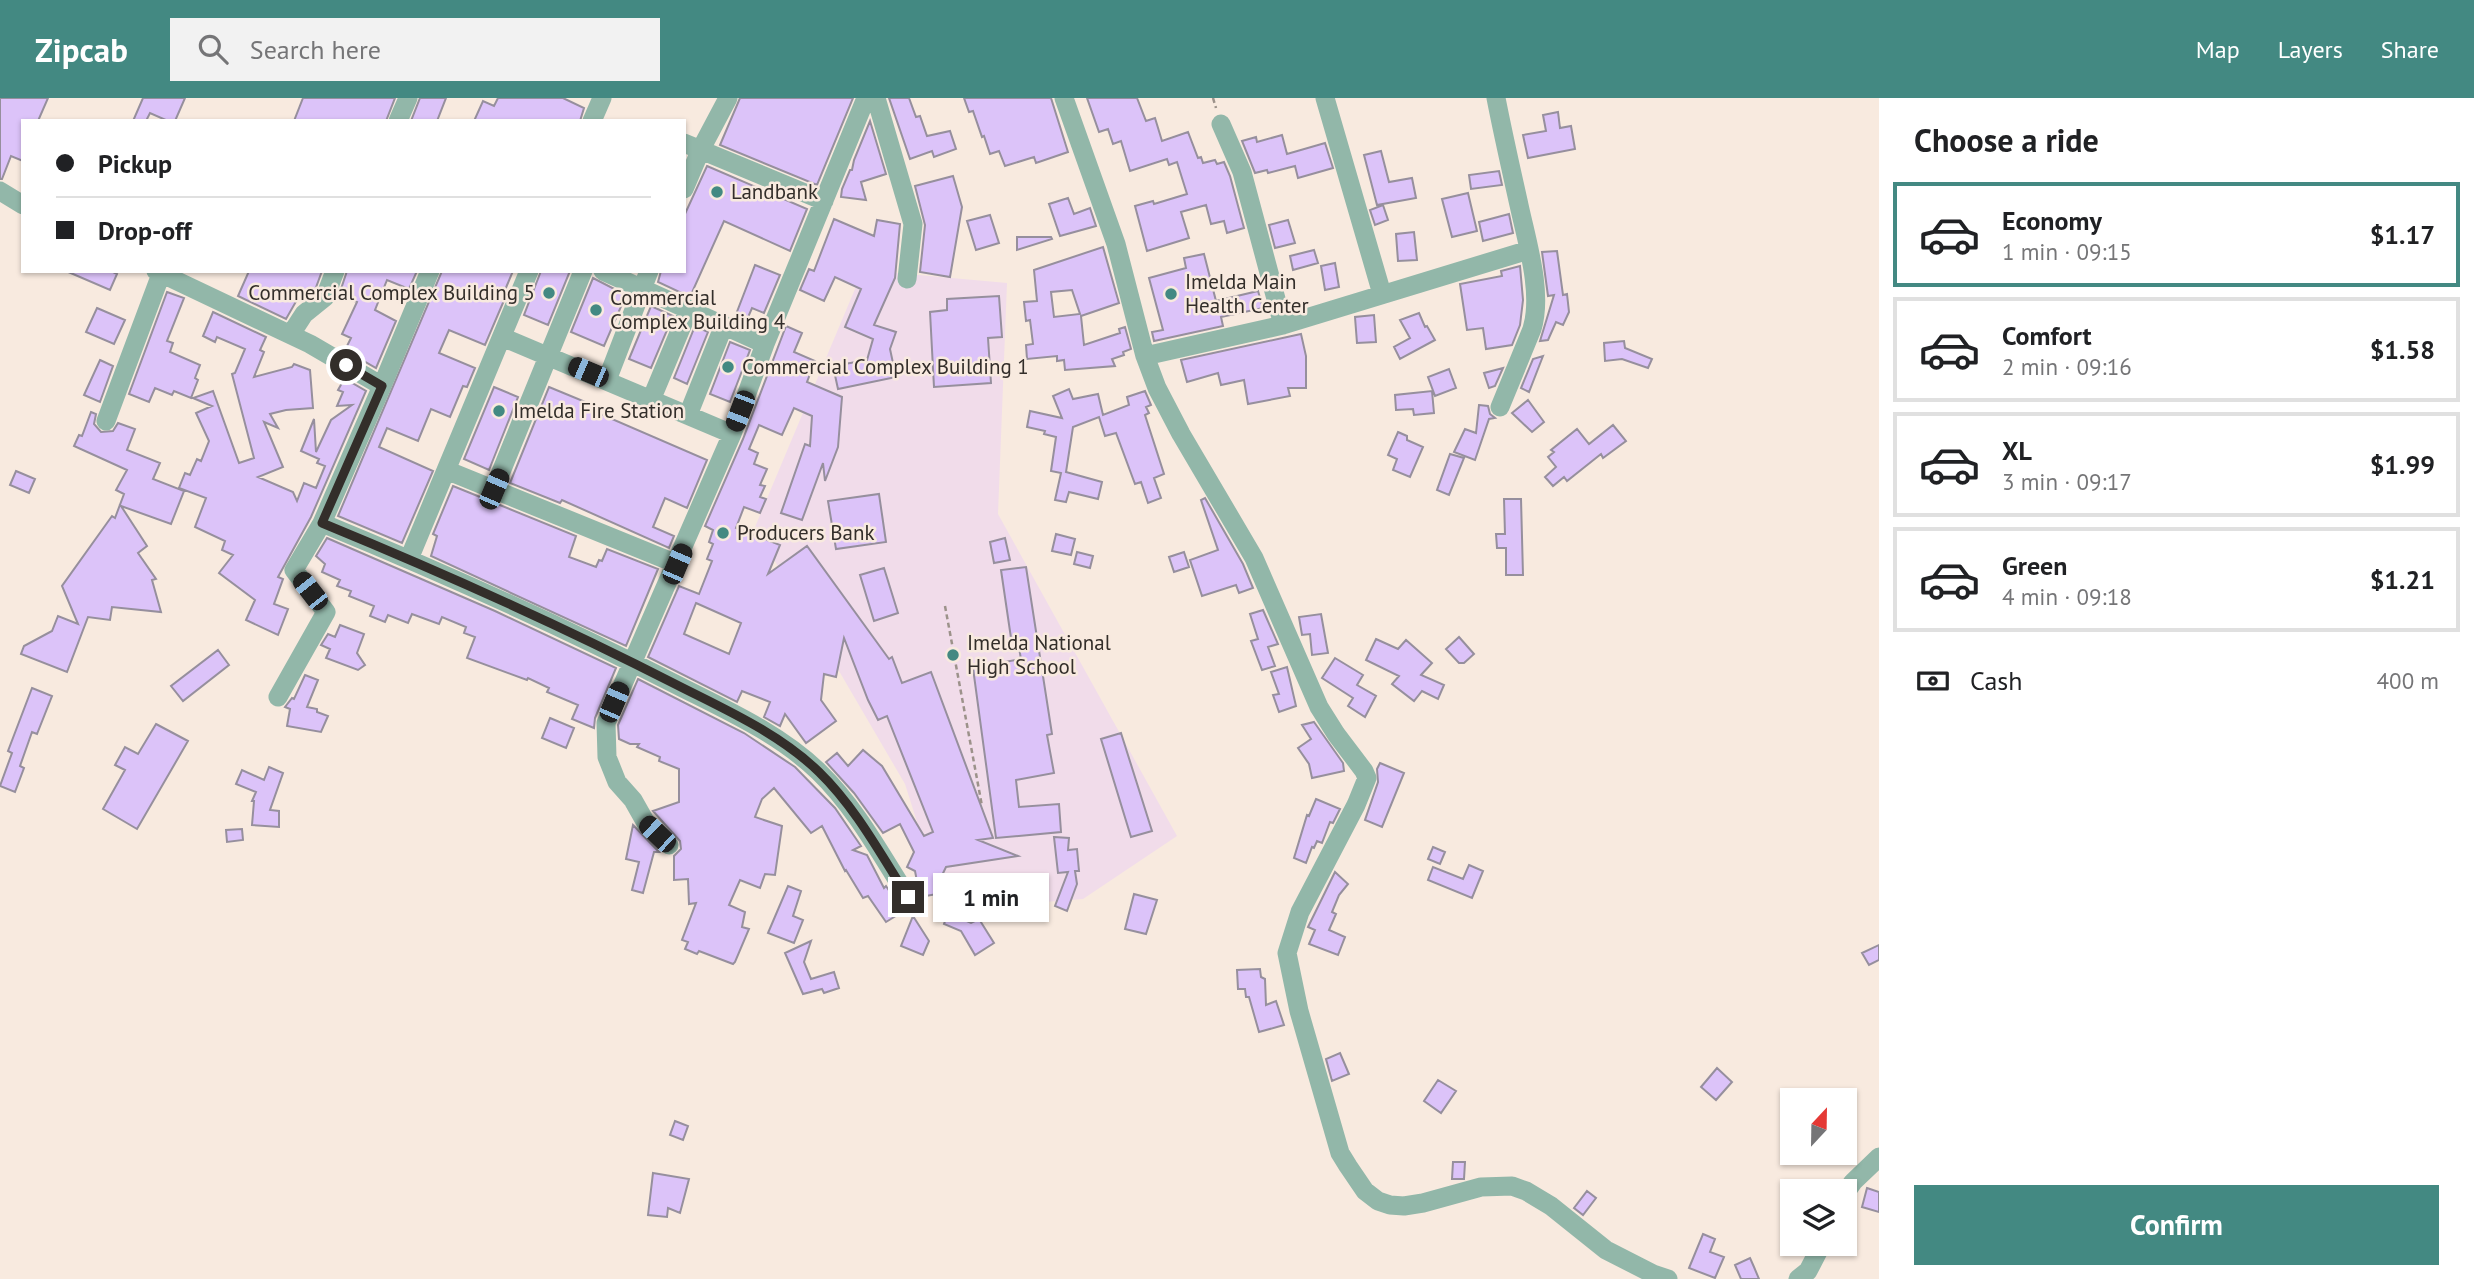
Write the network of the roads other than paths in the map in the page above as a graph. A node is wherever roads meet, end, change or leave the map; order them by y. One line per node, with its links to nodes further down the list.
1 (408, 98): 8 (street)
2 (728, 98): 10 (street)
3 (866, 98): 13 (street)
4 (876, 98): 23 (street)
5 (1064, 98): 32 (street)
6 (1325, 98): 24 (street)
7 (1496, 98): 15 (street)
8 (399, 119)
9 (1221, 124): 27 (street)
10 (693, 146): 11 (street); 13 (street)
11 (686, 179)
12 (0, 191): 14 (street)
13 (824, 201): 30 (street)
14 (21, 204)
15 (1529, 250): 24 (street); 36 (street)
16 (158, 273): 28 (street); 38 (street)
17 (334, 273): 28 (street)
18 (429, 273): 34 (street)
19 (528, 273): 29 (street)
20 (582, 273): 31 (street)
21 (614, 273): 22 (street)
22 (645, 279): 25 (street); 33 (street)
23 (907, 279)
24 (1382, 294): 27 (street)
25 (689, 309): 26 (street); 35 (street)
26 (724, 325): 30 (street); 37 (street)
27 (1283, 325): 32 (street)
28 (291, 334): 34 (street)
29 (502, 337): 31 (street); 40 (street)
30 (765, 344): 39 (street)
31 (550, 356): 33 (street); 41 (street)
32 (1145, 356): 52 (street)
33 (607, 380): 35 (street)
34 (382, 386): 42 (street)
35 (651, 400): 37 (street)
36 (1500, 407)
37 (688, 415): 39 (street)
38 (106, 421)
39 (732, 434): 44 (street)
40 (446, 470): 41 (street); 43 (street)
41 (494, 489): 44 (street)
42 (322, 523): 43 (street); 46 (street)
43 (409, 559): 45 (street)
44 (677, 564): 45 (street)
45 (631, 661): 47 (street); 48 (street)
46 (278, 697)
47 (669, 845)
48 (908, 897)
49 (1879, 1157): 50 (street)
50 (1856, 1179)
51 (1816, 1256): 53 (street)
52 (1668, 1279)
53 (1798, 1279)

